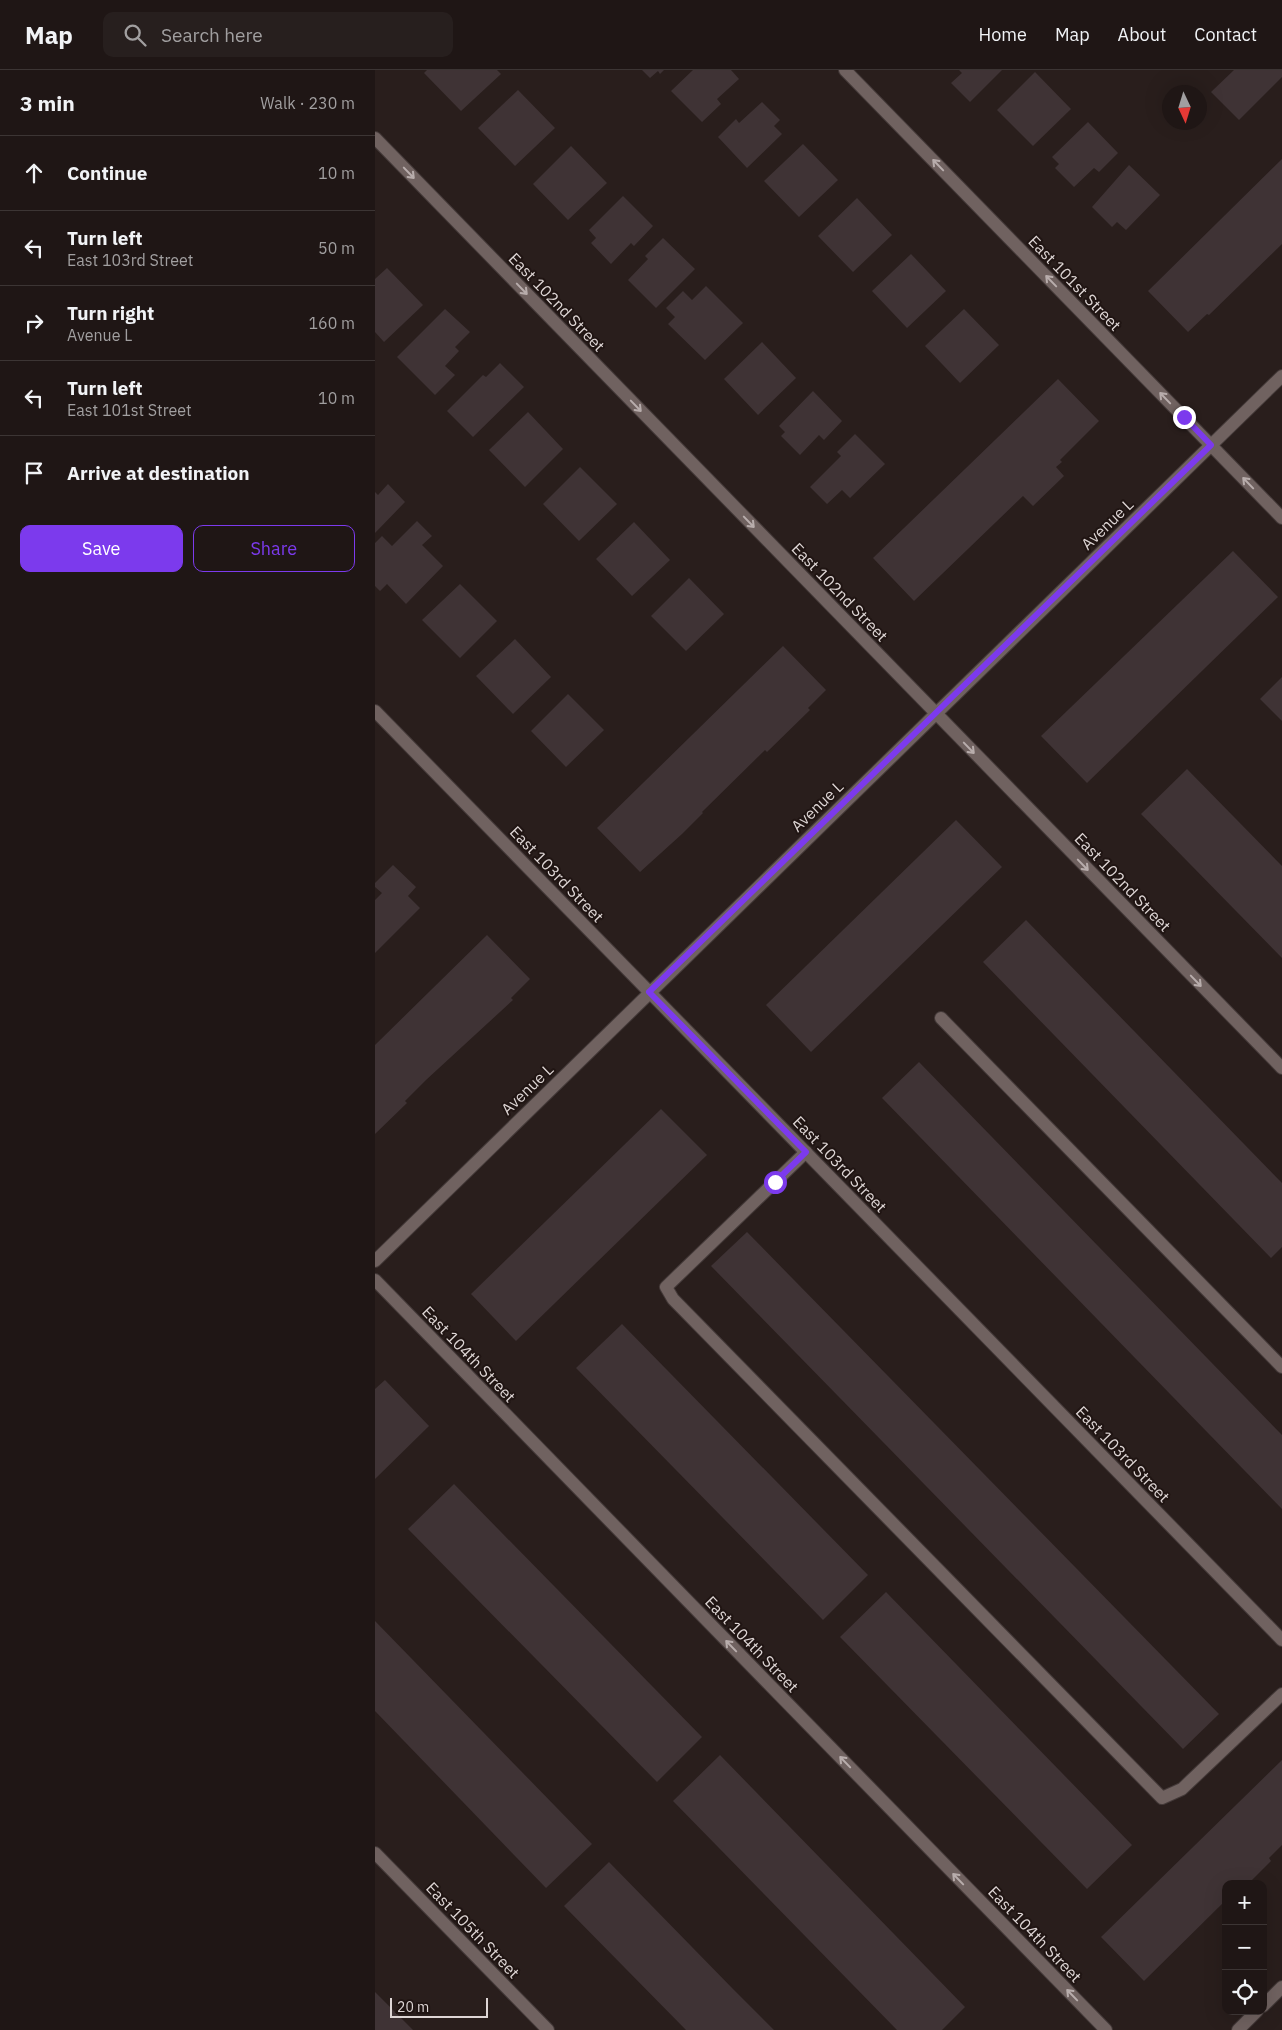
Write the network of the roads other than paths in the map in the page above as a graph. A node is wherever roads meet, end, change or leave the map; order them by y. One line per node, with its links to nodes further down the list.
1 (845, 70): 4 (street, East 101st Street, one-way to 1)
2 (375, 138): 7 (street, East 102nd Street, one-way to 7)
3 (1282, 376): 4 (street, Avenue L)
4 (1211, 445): 5 (street, East 101st Street, one-way to 4); 7 (street, Avenue L)
5 (1282, 518)
6 (375, 711): 8 (street, East 103rd Street)
7 (935, 714): 8 (street, Avenue L); 10 (street, East 102nd Street, one-way to 10)
8 (649, 992): 11 (street, East 103rd Street); 12 (street, Avenue L)
9 (941, 1018): 14 (street)
10 (1282, 1068)
11 (806, 1152): 15 (street, East 103rd Street); 16 (street)
12 (375, 1261)
13 (375, 1280): 22 (street, East 104th Street, one-way to 13)
14 (1282, 1367)
15 (1282, 1640)
16 (1282, 1694)
17 (375, 1853): 21 (street, East 105th Street)
18 (1282, 1987): 19 (street)
19 (1267, 2002)
20 (1253, 2015): 23 (street)
21 (548, 2030)
22 (1106, 2030)
23 (1238, 2030)

